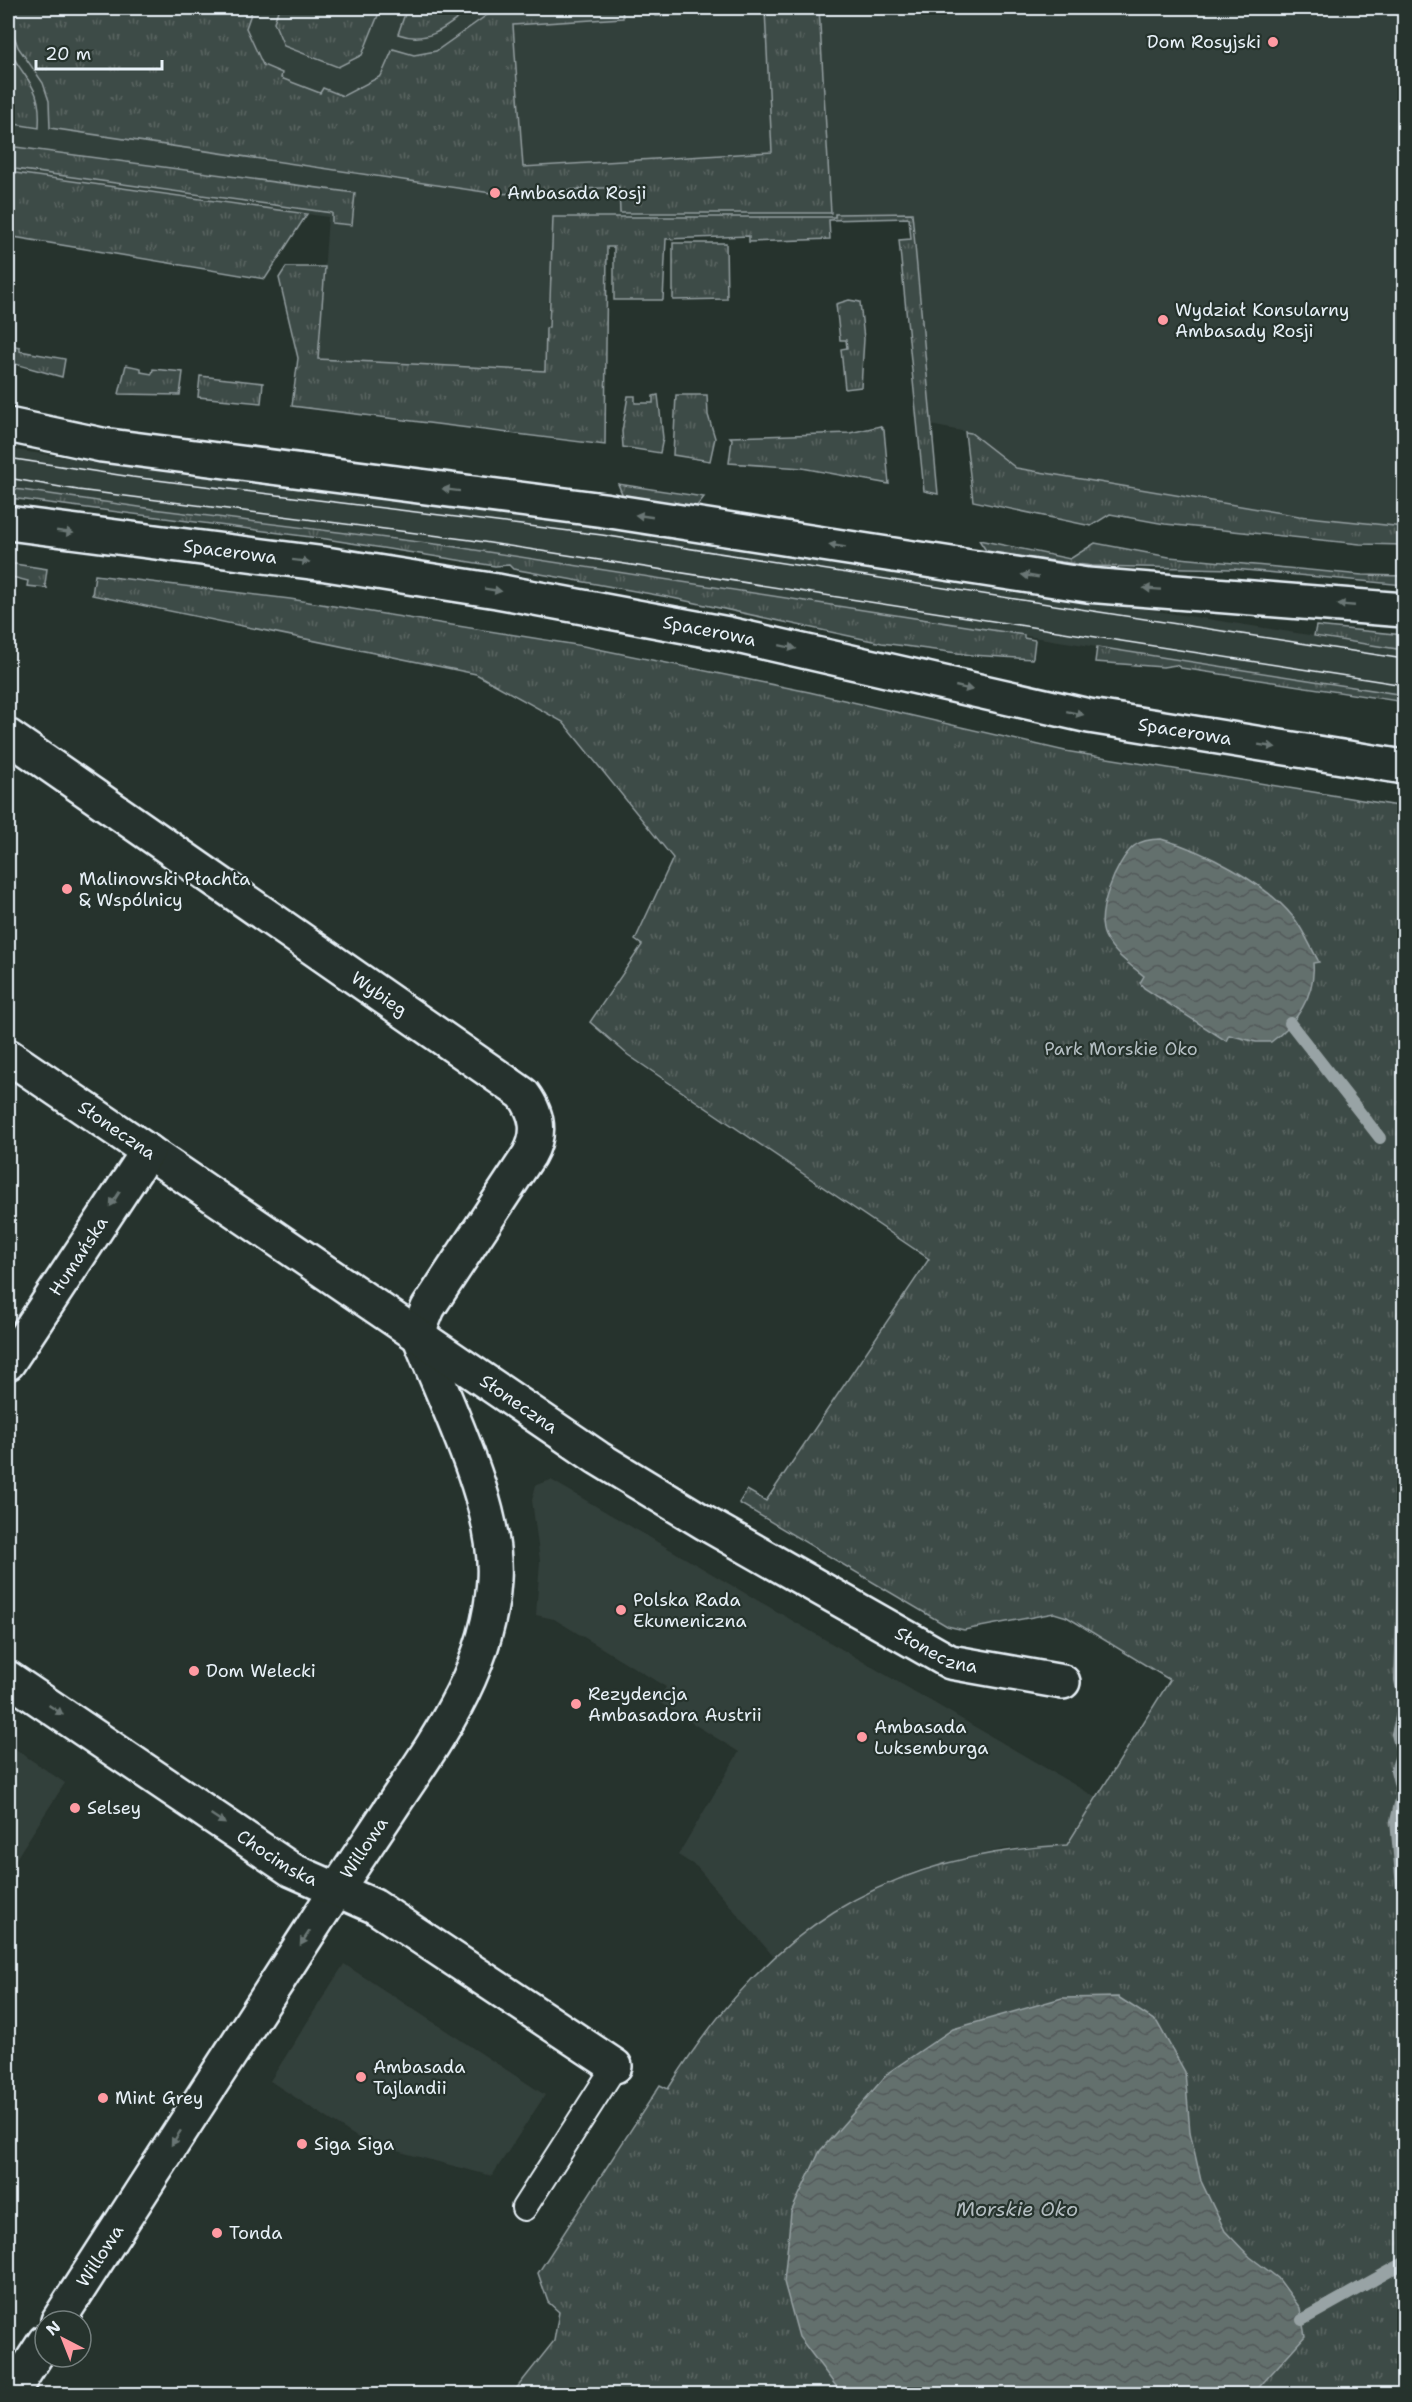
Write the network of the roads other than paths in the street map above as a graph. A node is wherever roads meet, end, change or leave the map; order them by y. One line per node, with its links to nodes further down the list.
1 (8, 425): 3 (street, one-way to 1)
2 (8, 523): 5 (street, Spacerowa, one-way to 5)
3 (1404, 610)
4 (8, 736): 8 (street, Wybieg)
5 (1404, 767)
6 (8, 1056): 7 (street, Słoneczna)
7 (148, 1151): 8 (street, Słoneczna); 9 (street, Humańska, one-way to 9)
8 (418, 1333): 11 (street, Słoneczna); 12 (street, Willowa)
9 (8, 1364)
10 (8, 1678): 12 (street, Chocimska, one-way to 12)
11 (1063, 1682)
12 (337, 1890): 13 (street, Chocimska); 15 (street, Willowa, one-way to 15)
13 (615, 2066): 14 (lane)
14 (524, 2208)
15 (66, 2309)
16 (33, 2360): 17 (street)
17 (11, 2394)

